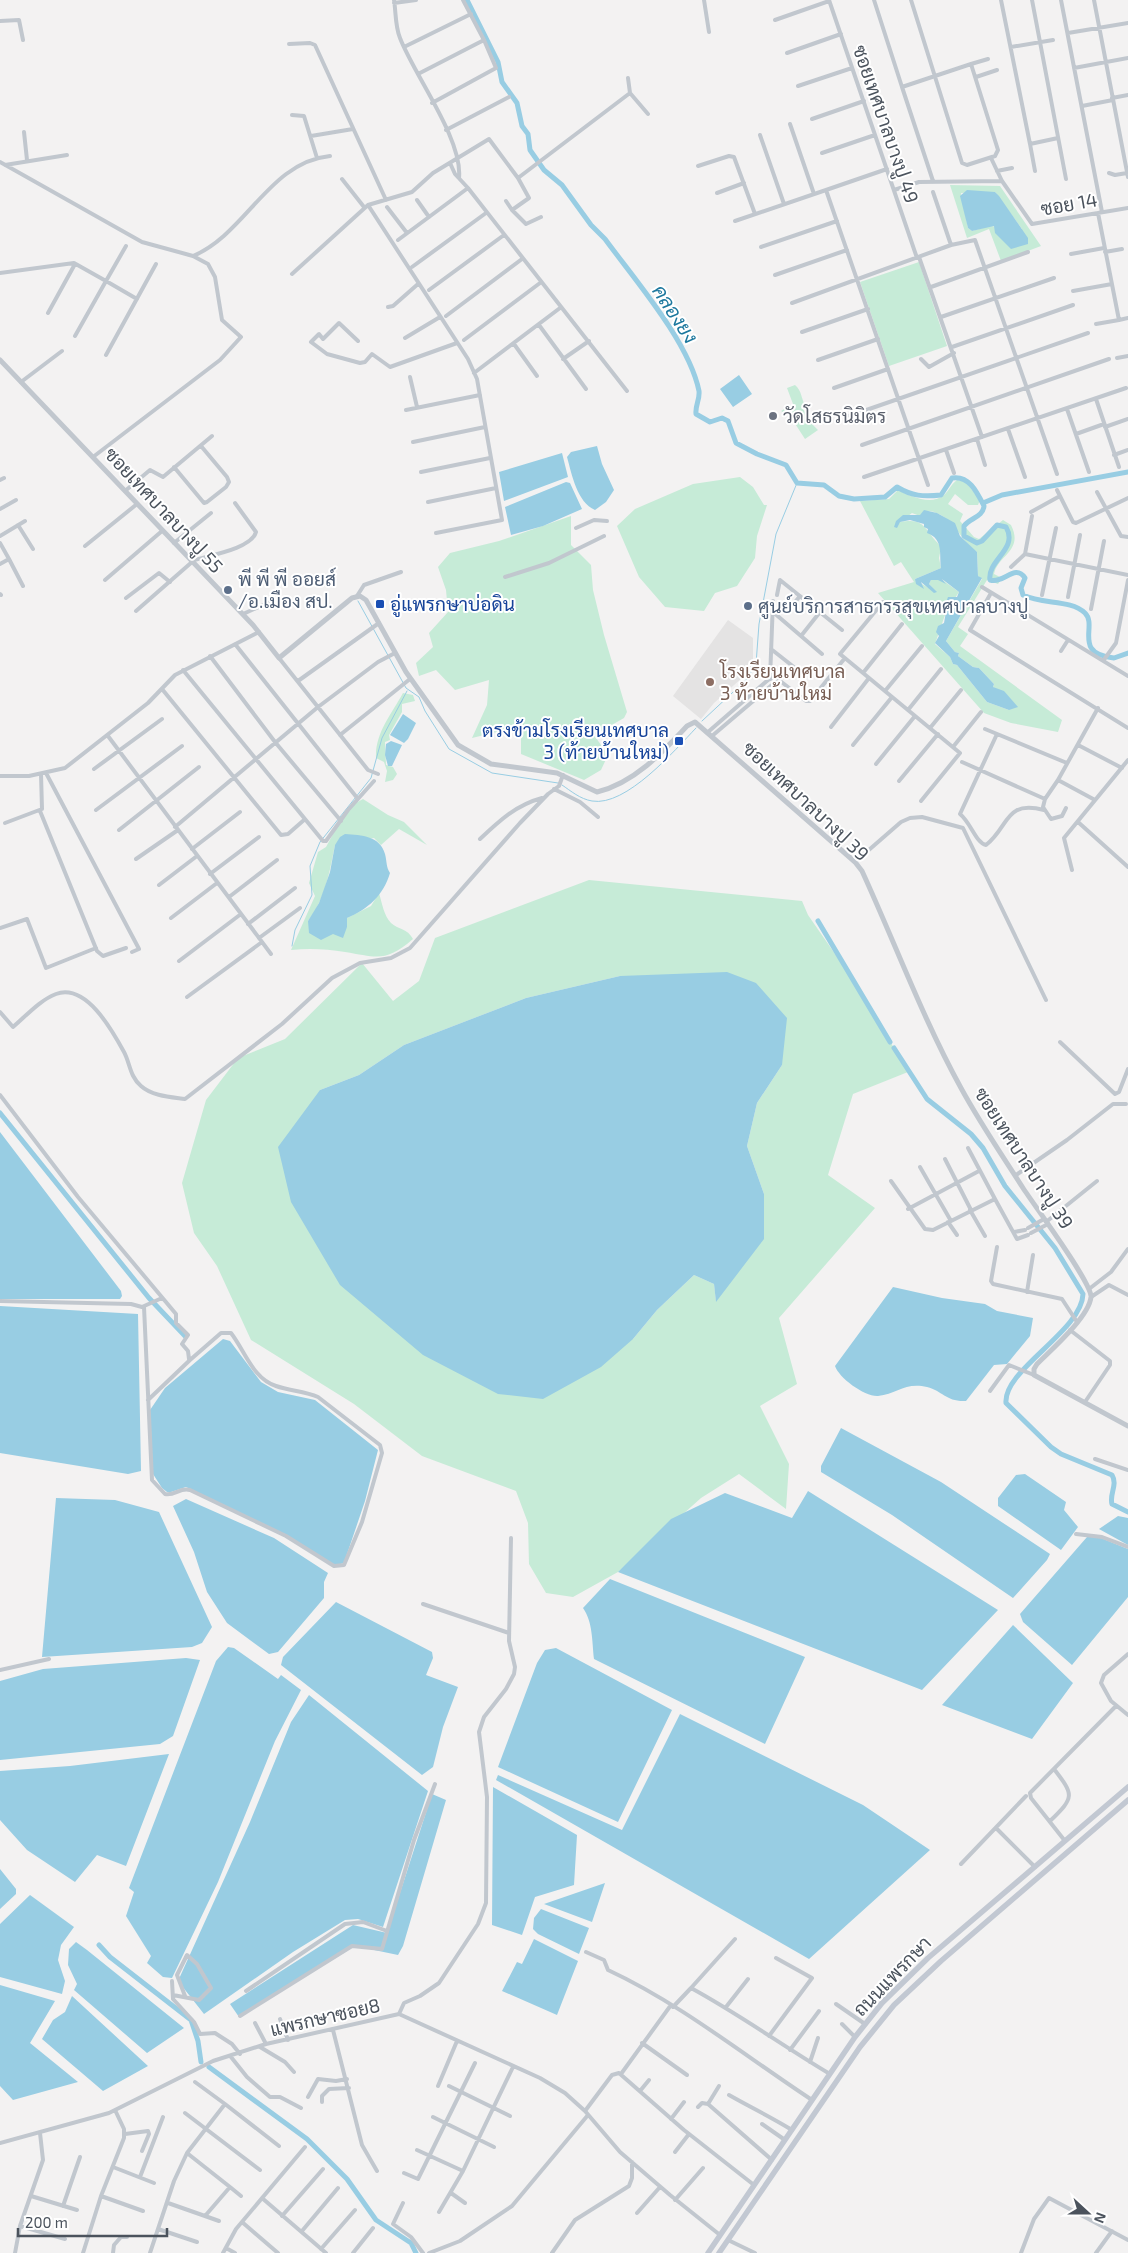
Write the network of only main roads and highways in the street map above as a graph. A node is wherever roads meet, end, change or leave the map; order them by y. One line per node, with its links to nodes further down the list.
1 (1128, 1787): 3 (main road, ถนนแพรกษา)
2 (1128, 1800): 4 (main road, ถนนแพรกษา)
3 (1075, 1832): 4 (main road); 5 (main road, ถนนแพรกษา)
4 (1082, 1840): 6 (main road, ถนนแพรกษา)
5 (708, 2253)
6 (719, 2253)

